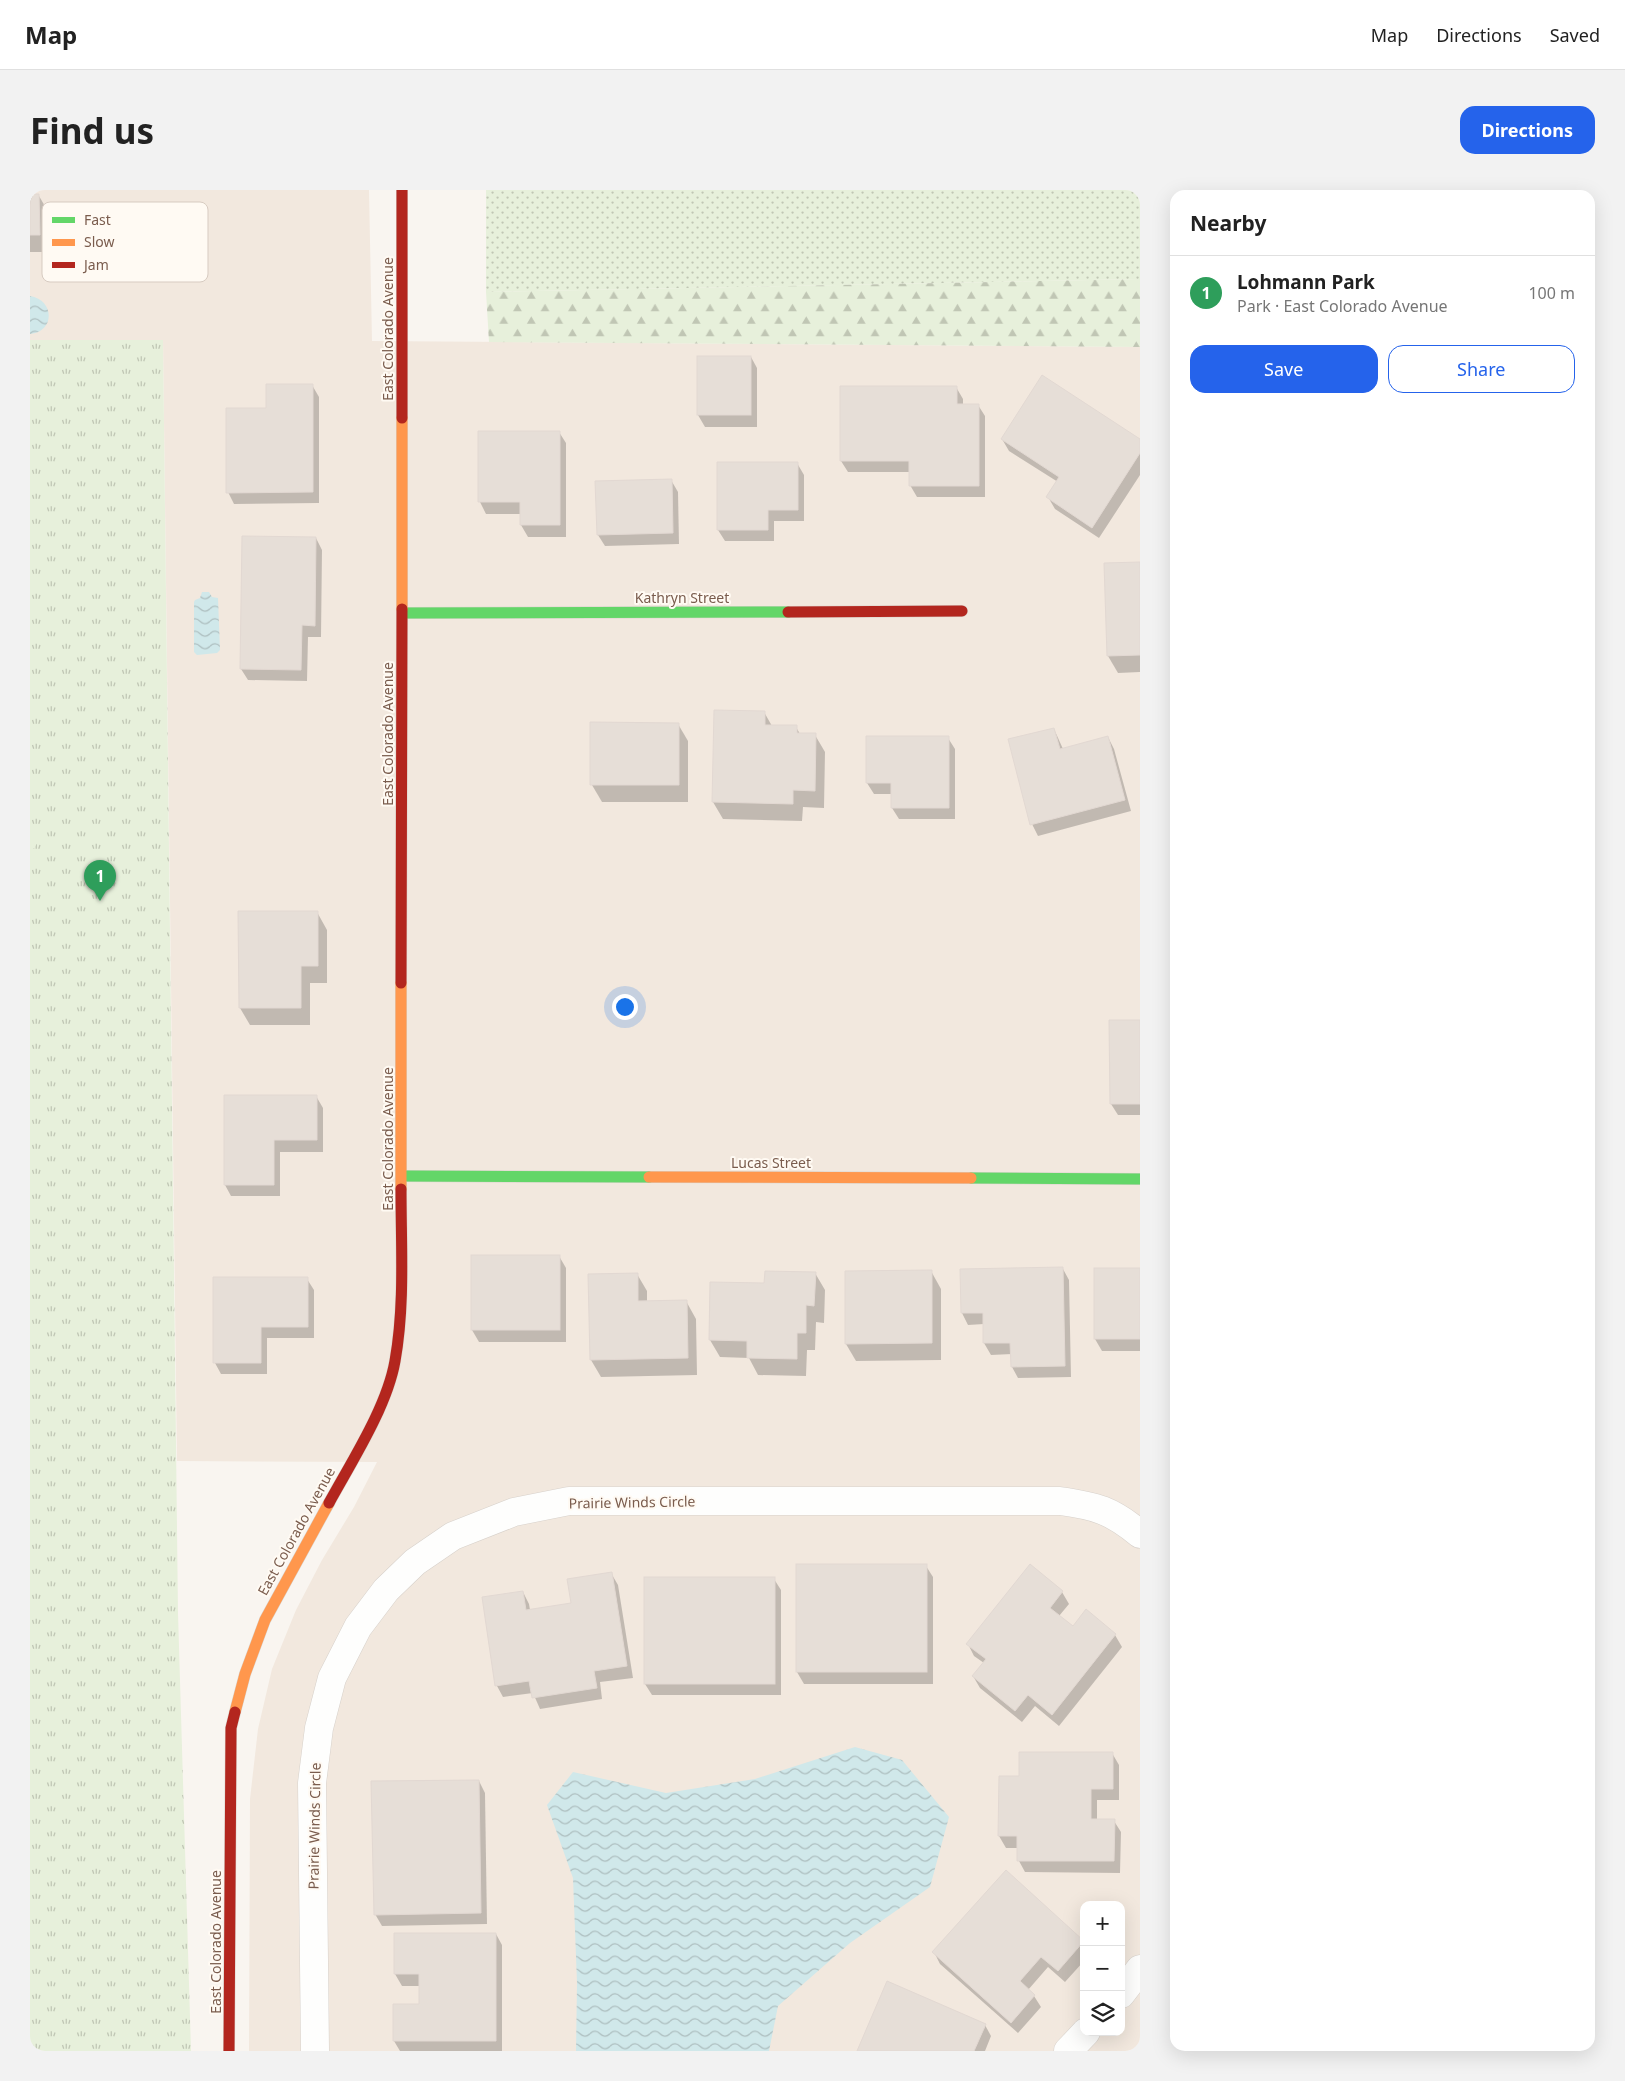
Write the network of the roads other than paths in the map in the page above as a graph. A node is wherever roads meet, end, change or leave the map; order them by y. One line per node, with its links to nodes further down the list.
1 (402, 190): 3 (street, East Colorado Avenue)
2 (962, 611): 3 (street, Kathryn Street)
3 (403, 613): 4 (street, East Colorado Avenue)
4 (402, 1176): 5 (street, Lucas Street); 10 (street, East Colorado Avenue)
5 (1140, 1179)
6 (1137, 1532): 11 (street, Prairie Winds Circle)
7 (1140, 1969): 8 (street)
8 (1123, 1991)
9 (1082, 2036): 12 (street)
10 (229, 2051)
11 (315, 2051)
12 (1068, 2051)

